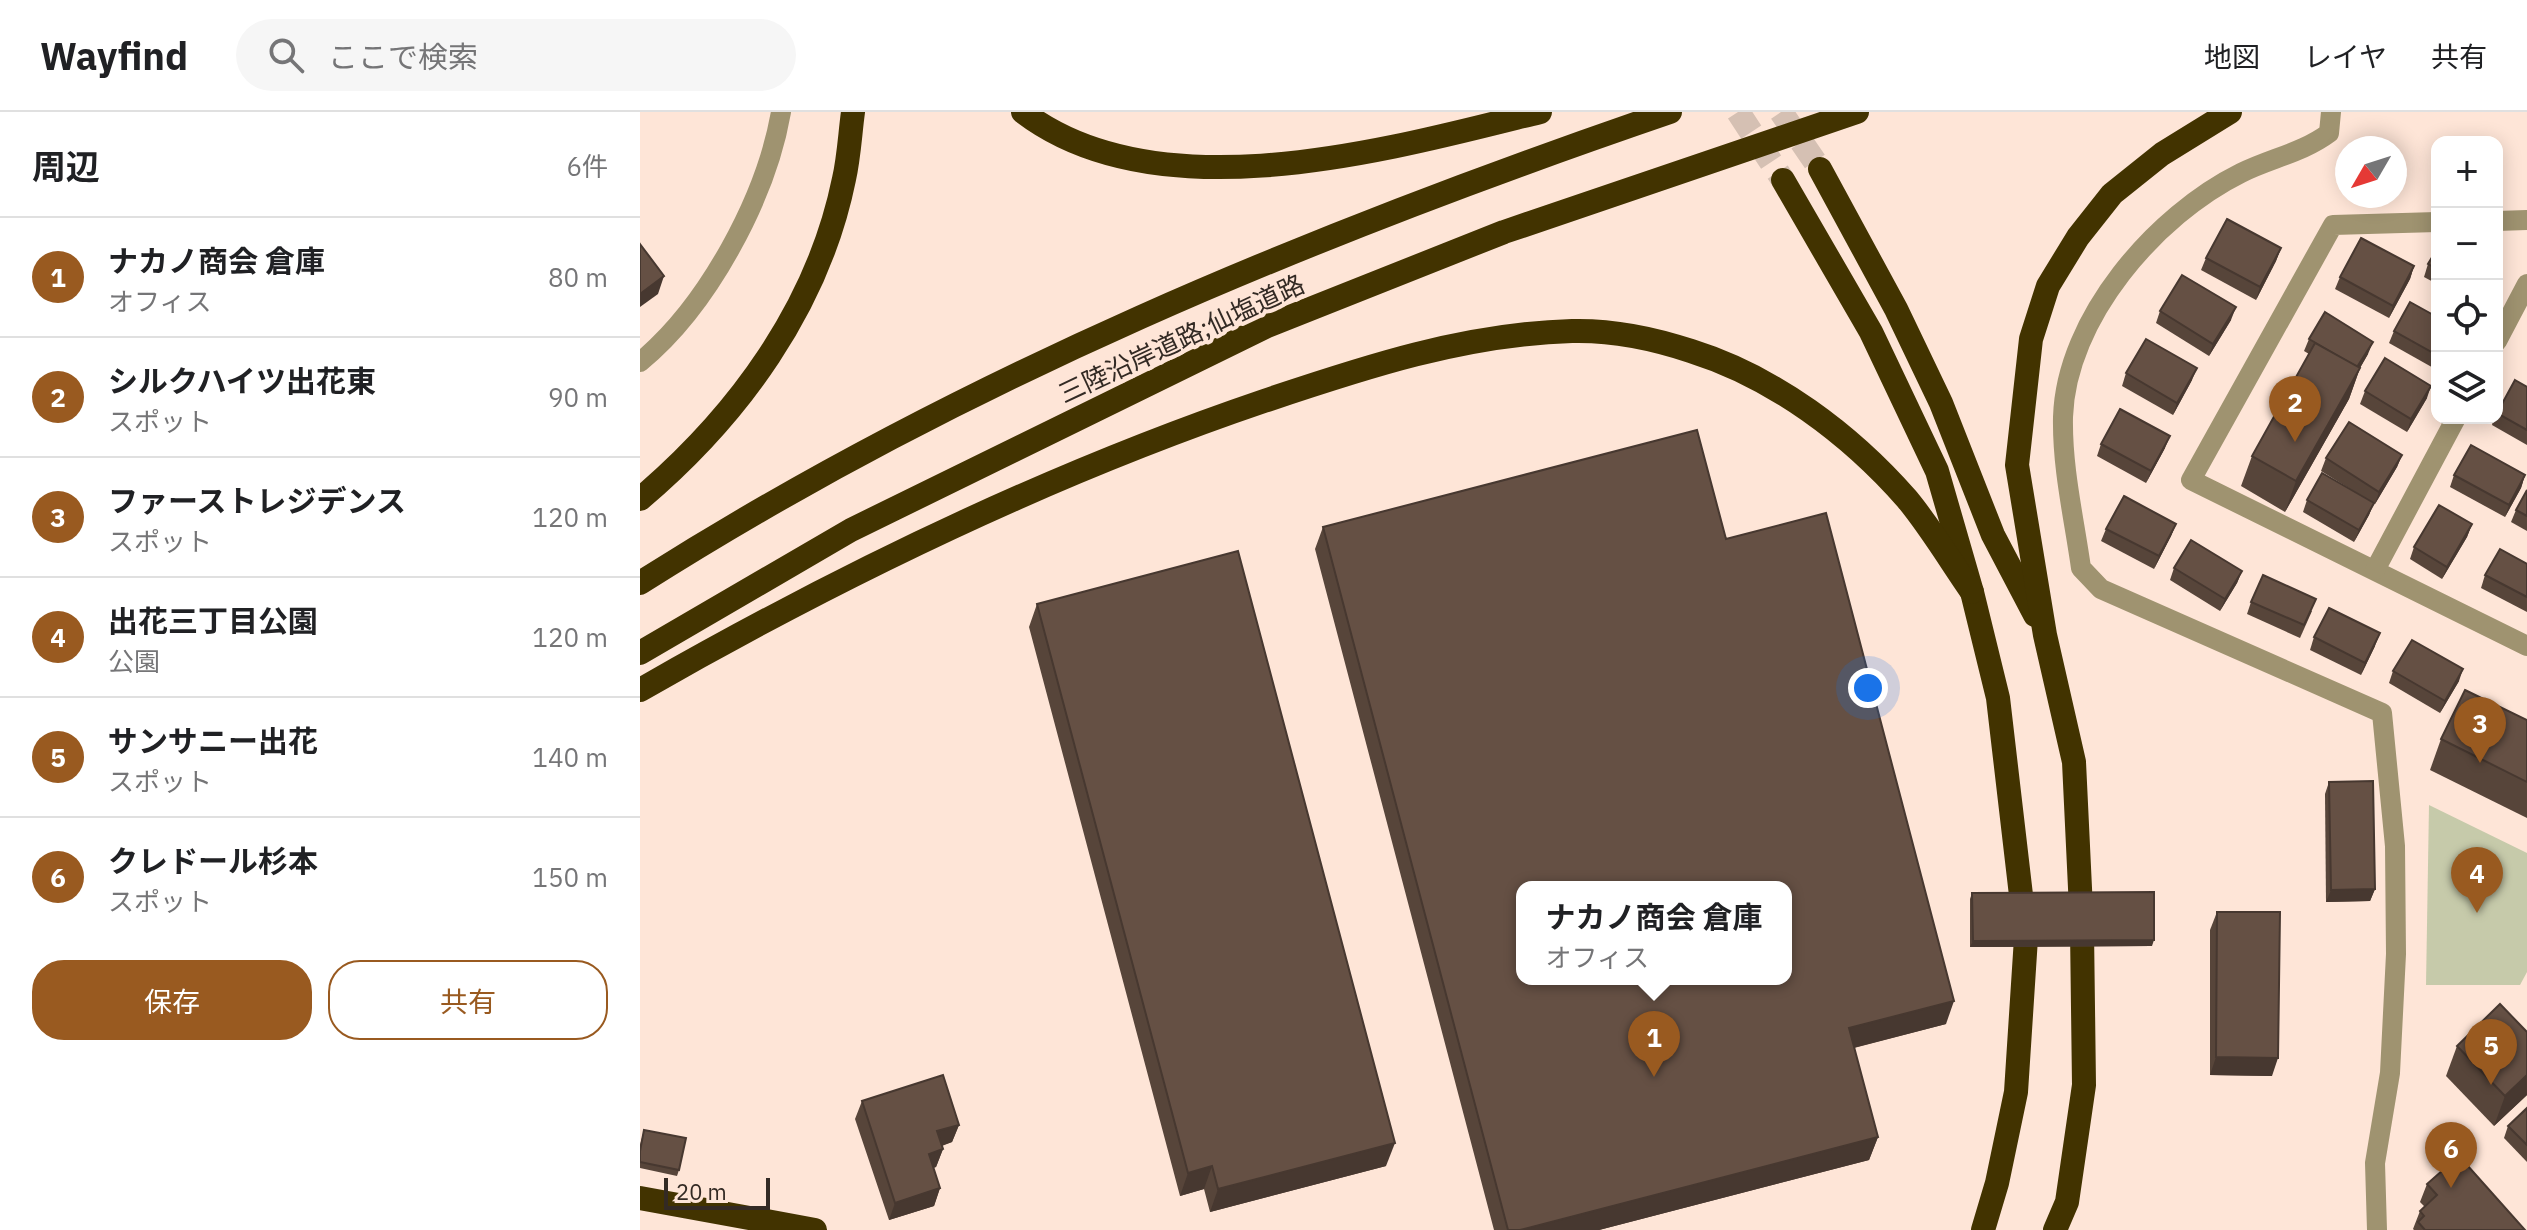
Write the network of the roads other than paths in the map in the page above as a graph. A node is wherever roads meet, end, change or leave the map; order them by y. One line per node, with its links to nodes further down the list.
1 (781, 112): 16 (street)
2 (853, 112): 18 (highway)
3 (1023, 112): 4 (highway)
4 (1540, 112)
5 (1670, 112): 20 (highway, 三陸沿岸道路;仙塩道路)
6 (1857, 112): 24 (highway, 三陸沿岸道路;仙塩道路)
7 (2230, 112): 22 (highway)
8 (2331, 112): 30 (street)
9 (1820, 169): 22 (highway)
10 (1783, 180): 21 (highway)
11 (2527, 220): 12 (street)
12 (2503, 221)
13 (2431, 222): 19 (street)
14 (2527, 284): 15 (street)
15 (2503, 330)
16 (640, 362)
17 (2453, 424): 19 (street)
18 (640, 499)
19 (2375, 570): 23 (street)
20 (640, 583)
21 (1972, 592): 25 (highway); 28 (highway)
22 (2045, 635): 29 (highway)
23 (2527, 646)
24 (640, 653)
25 (640, 690)
26 (640, 1198): 27 (highway)
27 (815, 1230)
28 (1983, 1230)
29 (2055, 1230)
30 (2377, 1230)

